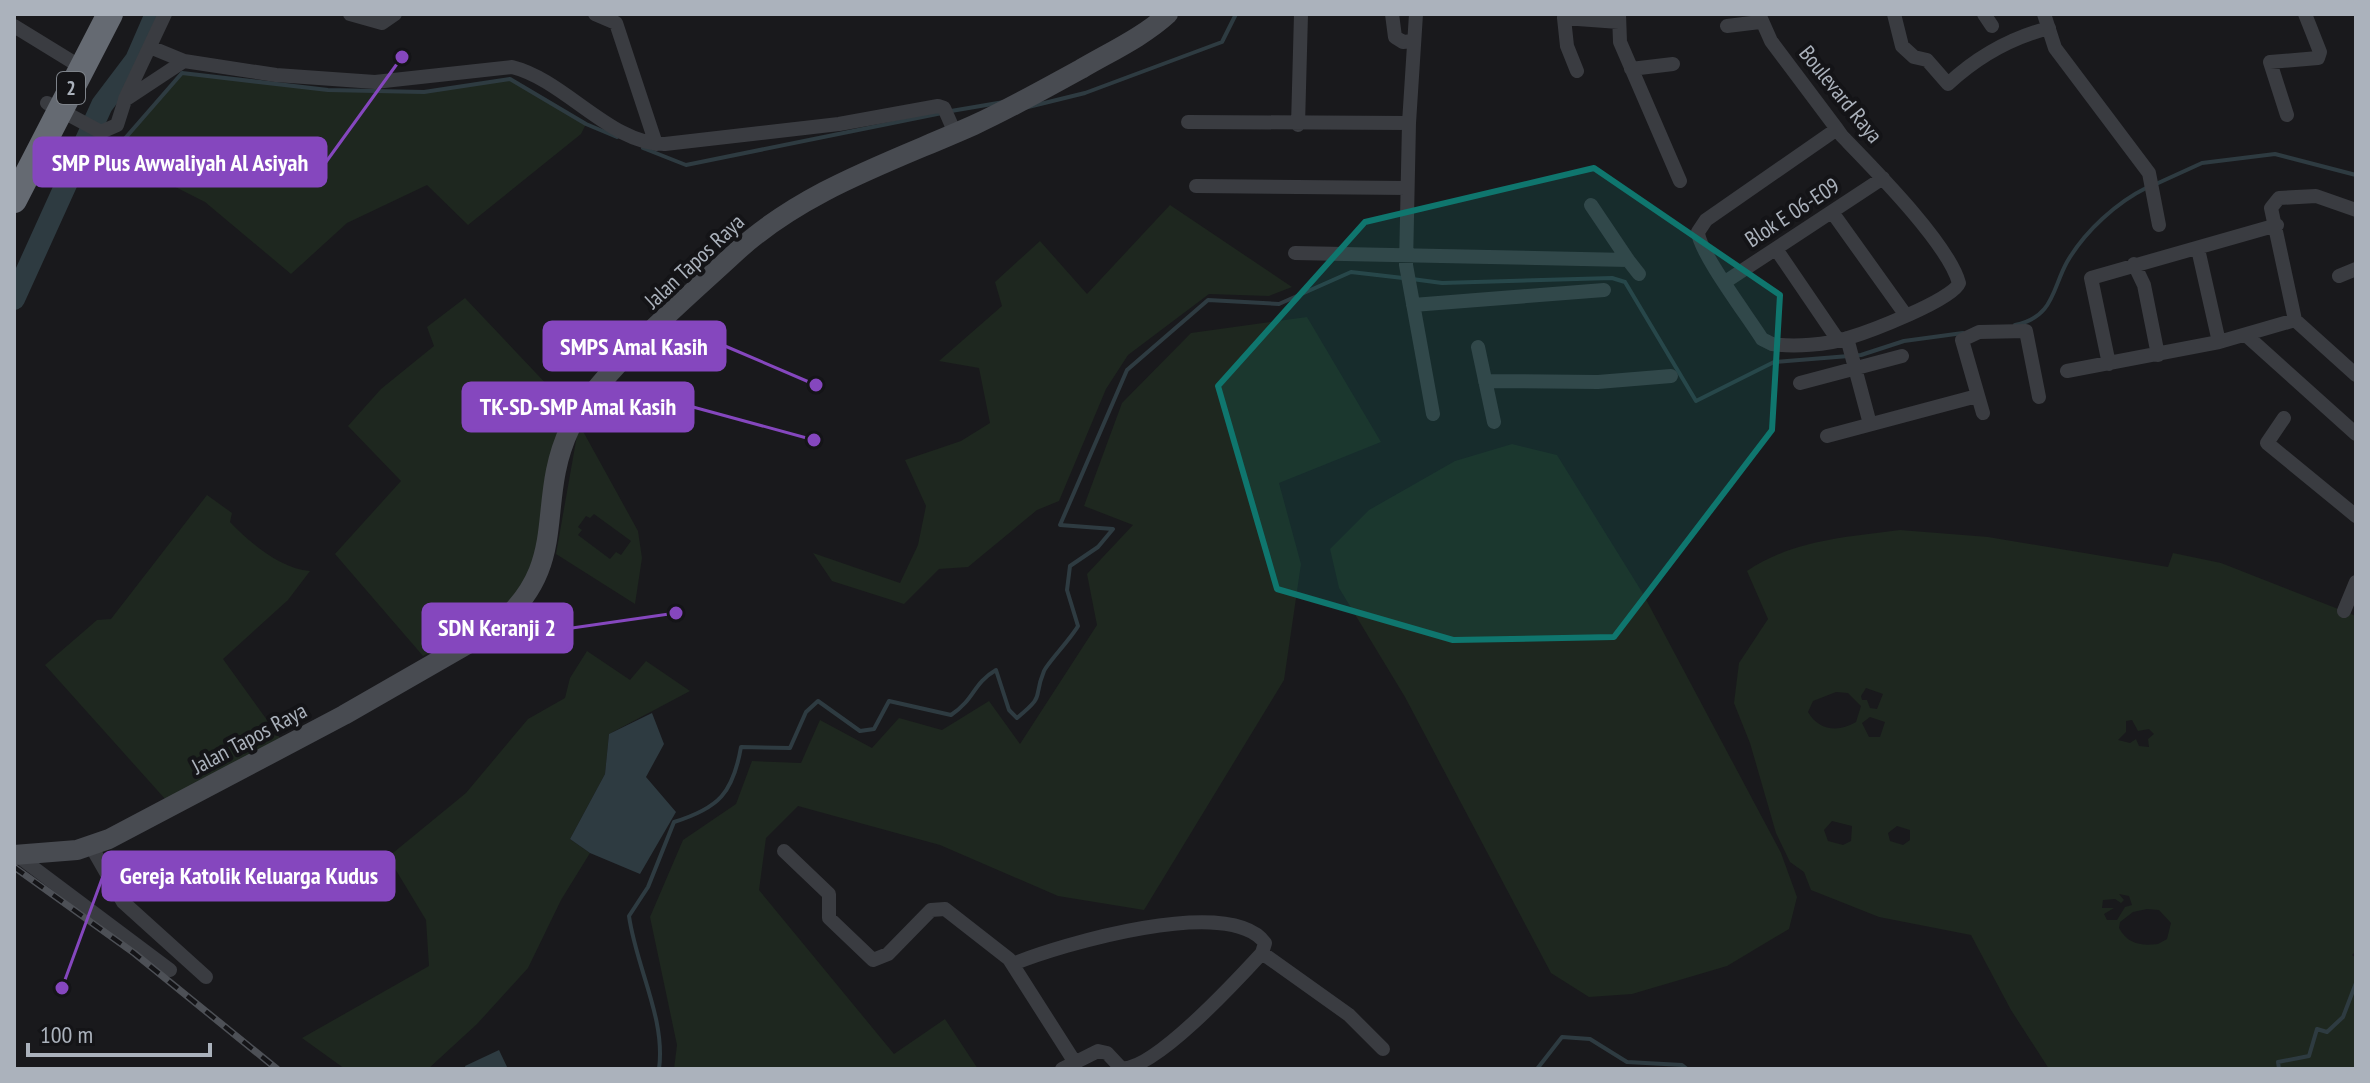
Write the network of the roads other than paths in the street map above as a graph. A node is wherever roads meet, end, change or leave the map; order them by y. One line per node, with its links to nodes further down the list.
1 (96, 14): 20 (highway, 2)
2 (110, 14): 26 (highway, 2)
3 (165, 14): 19 (street)
4 (350, 14): 5 (street)
5 (395, 14)
6 (595, 14): 33 (street)
7 (1168, 14): 28 (main road, Jalan Tapos Raya)
8 (1301, 14): 31 (street)
9 (1392, 14): 18 (street)
10 (1416, 14): 18 (street)
11 (1894, 14): 15 (street)
12 (2305, 14): 27 (street)
13 (1619, 18): 23 (street); 24 (street)
14 (1759, 18): 17 (street, Boulevard Raya); 32 (street, Boulevard Raya)
15 (2046, 21): 43 (street)
16 (14, 26): 20 (street)
17 (1727, 26)
18 (1413, 41): 30 (street)
19 (150, 47): 21 (street); 25 (street)
20 (71, 61): 26 (highway, 2)
21 (184, 61): 25 (street); 33 (street)
22 (1673, 64): 23 (street)
23 (1631, 69): 36 (street)
24 (1577, 71)
25 (125, 100): 26 (street)
26 (62, 111): 34 (highway, 2); 39 (highway, 2)
27 (2287, 115)
28 (949, 121): 33 (street); 83 (main road, Jalan Tapos Raya)
29 (1188, 122): 31 (street)
30 (1409, 123): 31 (street); 38 (street)
31 (1298, 125)
32 (1837, 129): 35 (street, Boulevard Raya); 54 (street)
33 (656, 144)
34 (14, 167)
35 (1883, 178): 42 (street, Blok E 06-E09); 57 (street, Boulevard Raya)
36 (1680, 181)
37 (1196, 186): 38 (street)
38 (1407, 188): 48 (street)
39 (14, 200)
40 (1591, 205): 49 (street)
41 (2356, 210): 44 (street)
42 (1832, 212): 45 (street, Blok E 06-E09); 57 (street)
43 (2159, 225)
44 (2277, 225): 46 (street); 58 (street)
45 (1776, 249): 54 (street, Blok E 06-E09); 62 (street)
46 (2198, 249): 50 (street); 60 (street)
47 (1295, 253): 48 (street)
48 (1406, 260): 49 (street); 56 (street)
49 (1628, 260): 52 (street)
50 (2134, 264): 63 (street); 65 (street)
51 (2356, 269): 53 (street)
52 (1639, 274)
53 (2339, 276)
54 (1725, 282): 62 (street)
55 (1604, 290): 56 (street)
56 (1411, 298): 74 (street)
57 (1905, 314): 62 (street)
58 (2295, 320): 59 (street); 66 (street)
59 (2247, 336): 60 (street); 78 (street)
60 (2219, 342): 63 (street)
61 (1478, 347): 69 (street)
62 (1848, 350): 64 (street); 70 (street); 77 (street)
63 (2158, 355): 65 (street)
64 (1902, 356)
65 (2109, 364): 67 (street)
66 (2353, 368)
67 (2067, 371)
68 (1671, 376): 69 (street)
69 (1485, 381): 76 (street)
70 (1800, 383)
71 (1977, 396): 72 (street); 73 (street); 77 (street)
72 (2039, 397)
73 (1983, 413)
74 (1433, 414)
75 (2284, 418): 80 (street)
76 (1494, 422)
77 (1870, 424): 79 (street)
78 (2356, 434)
79 (1827, 436)
80 (2356, 516)
81 (2356, 582): 82 (street)
82 (2344, 611)
83 (91, 846): 85 (main road, Jalan Tapos Raya); 89 (street)
84 (784, 851): 87 (street)
85 (15, 854): 88 (street)
86 (1262, 953): 87 (street); 90 (street); 91 (street)
87 (1013, 964): 91 (street)
88 (170, 970)
89 (206, 977)
90 (1383, 1049)
91 (1068, 1065)

